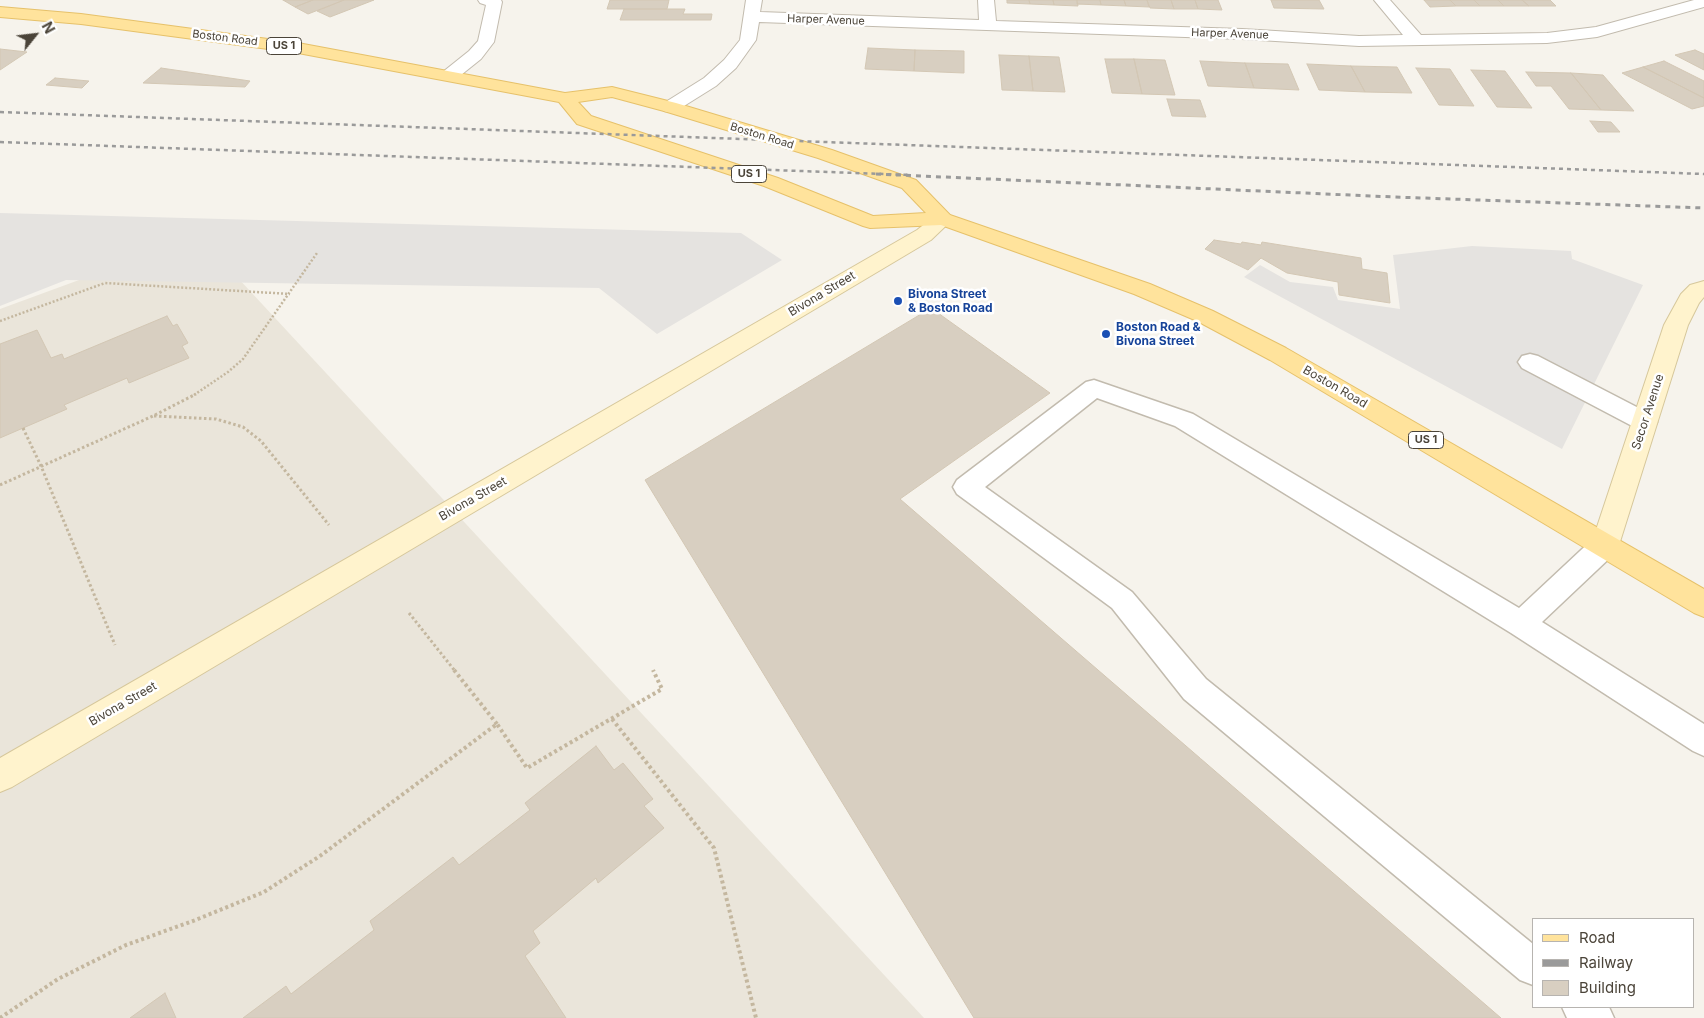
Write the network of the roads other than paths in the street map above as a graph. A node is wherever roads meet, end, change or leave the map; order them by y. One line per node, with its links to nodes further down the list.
1 (486, 0): 9 (street)
2 (986, 0): 7 (street)
3 (1382, 0): 8 (street)
4 (1704, 2): 8 (street, Harper Avenue)
5 (753, 9): 7 (street, Harper Avenue); 11 (street)
6 (0, 12): 9 (main road, Boston Road / US 1)
7 (988, 26): 8 (street, Harper Avenue)
8 (1416, 40)
9 (450, 75): 10 (main road, Boston Road / US 1)
10 (565, 98): 11 (main road, Boston Road / US 1); 12 (main road, Boston Road / US 1)
11 (670, 107): 12 (main road, Boston Road / US 1)
12 (943, 219): 16 (main road, Boston Road / US 1); 20 (street, Bivona Street)
13 (1704, 288): 15 (street, Secor Avenue)
14 (1530, 362): 15 (lane)
15 (1645, 422): 16 (street, Secor Avenue)
16 (1605, 545): 17 (main road, Boston Road / US 1); 18 (lane)
17 (1704, 604)
18 (1521, 624): 19 (lane); 21 (lane)
19 (1704, 741)
20 (0, 776)
21 (1532, 966)
22 (1582, 1008): 23 (lane)
23 (1595, 1018)

